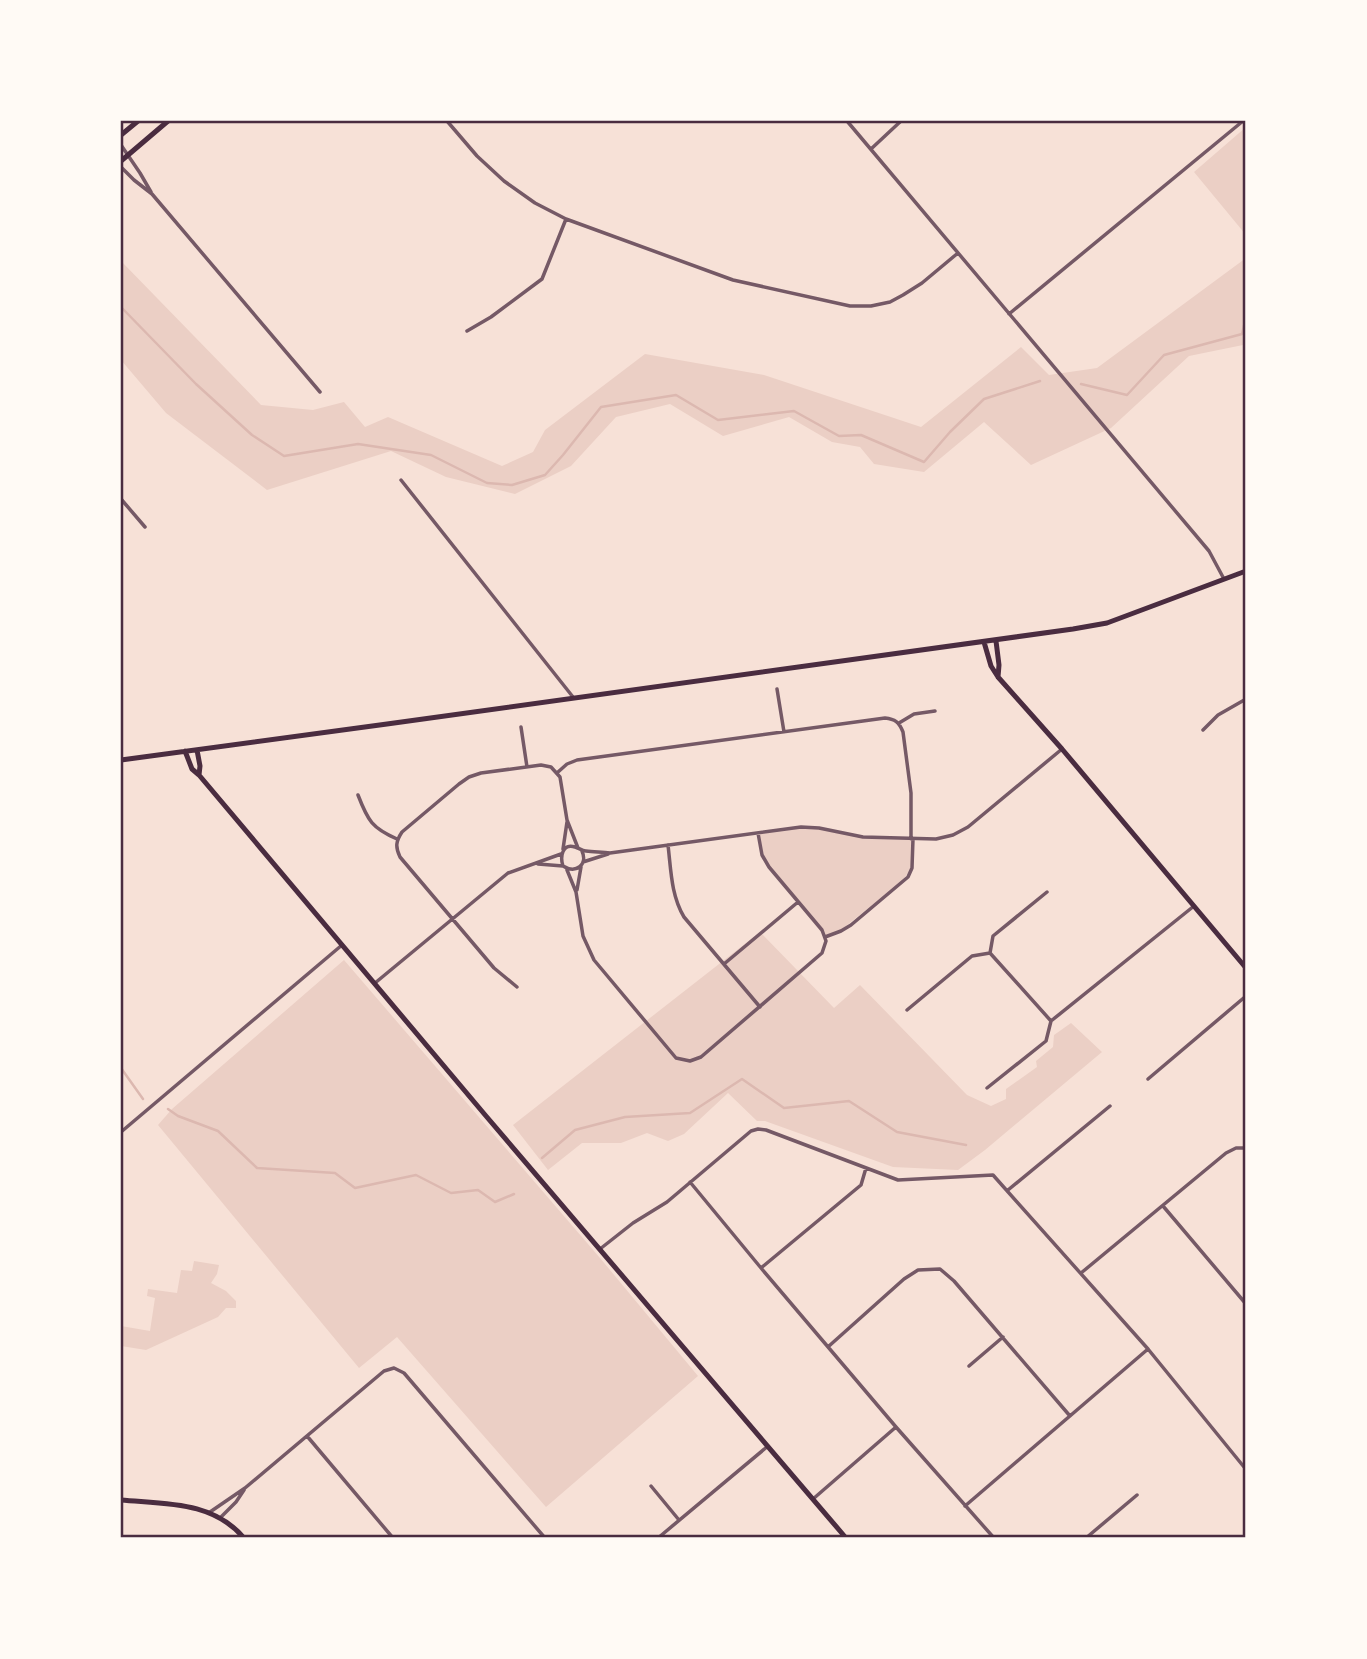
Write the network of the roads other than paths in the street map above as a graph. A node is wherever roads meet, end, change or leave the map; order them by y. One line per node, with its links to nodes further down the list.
1 (138, 121): 7 (main road)
2 (168, 121): 10 (main road)
3 (447, 121): 14 (street)
4 (847, 121): 9 (street)
5 (901, 121): 9 (street)
6 (1243, 121): 16 (street)
7 (121, 135)
8 (121, 145): 10 (street)
9 (871, 149): 15 (street)
10 (128, 154): 11 (main road); 13 (street)
11 (121, 161)
12 (121, 167): 13 (street)
13 (152, 194): 18 (street)
14 (566, 219): 15 (street); 17 (street)
15 (958, 253): 16 (street)
16 (1009, 314): 23 (street)
17 (467, 331)
18 (320, 392)
19 (401, 480): 28 (street)
20 (121, 499): 21 (street)
21 (145, 527)
22 (1246, 571): 23 (main road)
23 (1224, 579): 24 (main road)
24 (996, 641): 25 (main road); 26 (main road)
25 (984, 642): 26 (main road); 28 (main road)
26 (998, 677): 35 (main road)
27 (777, 689): 34 (street)
28 (574, 699): 36 (main road)
29 (1246, 699): 33 (street)
30 (935, 711): 31 (street)
31 (899, 723): 34 (street); 46 (street)
32 (521, 727): 39 (street)
33 (1203, 730)
34 (784, 732): 40 (street)
35 (1062, 749): 46 (street); 57 (main road)
36 (197, 750): 37 (main road); 41 (main road)
37 (185, 751): 38 (main road); 41 (main road)
38 (121, 760)
39 (527, 767): 40 (street); 45 (street)
40 (558, 772): 43 (street)
41 (199, 775): 60 (main road)
42 (358, 795): 45 (street)
43 (567, 820): 48 (street); 49 (street)
44 (758, 833): 46 (street); 47 (street); 56 (street)
45 (397, 839): 58 (street)
46 (912, 839): 59 (street)
47 (668, 845): 50 (street); 62 (street)
48 (580, 849): 49 (street); 50 (street); 52 (street)
49 (562, 853): 51 (street); 53 (street)
50 (610, 853): 52 (street)
51 (534, 864): 53 (street); 58 (street)
52 (582, 864): 53 (street); 54 (street)
53 (565, 867): 54 (street)
54 (576, 892): 67 (street)
55 (1047, 892): 61 (street)
56 (798, 902): 59 (street); 62 (street)
57 (1194, 906): 63 (main road); 69 (street)
58 (453, 919): 64 (street); 65 (street)
59 (825, 937): 67 (street)
60 (342, 945): 64 (main road); 73 (street)
61 (990, 953): 68 (street); 69 (street)
62 (724, 964): 67 (street)
63 (1246, 968)
64 (375, 983): 79 (main road)
65 (517, 987)
66 (1246, 996): 70 (street)
67 (760, 1006)
68 (907, 1010)
69 (1051, 1021): 71 (street)
70 (1148, 1079)
71 (987, 1088)
72 (1110, 1106): 77 (street)
73 (121, 1132)
74 (1246, 1148): 78 (street)
75 (866, 1168): 76 (street); 77 (street); 80 (street)
76 (690, 1182): 79 (street); 80 (street)
77 (1008, 1190): 81 (street)
78 (1163, 1206): 81 (street); 82 (street)
79 (600, 1249): 90 (main road)
80 (761, 1268): 84 (street)
81 (1081, 1273): 85 (street)
82 (1246, 1304)
83 (1003, 1337): 84 (street); 86 (street); 87 (street)
84 (829, 1346): 88 (street)
85 (1148, 1349): 87 (street); 91 (street)
86 (969, 1366)
87 (1070, 1416): 97 (street)
88 (896, 1427): 95 (street); 97 (street)
89 (306, 1436): 93 (street); 102 (street); 103 (street)
90 (768, 1446): 95 (main road); 100 (street)
91 (1246, 1468)
92 (651, 1486): 100 (street)
93 (245, 1488): 98 (street); 99 (street)
94 (1137, 1495): 107 (street)
95 (813, 1499): 105 (main road)
96 (121, 1500): 98 (main road)
97 (965, 1506): 106 (street)
98 (210, 1512): 99 (main road)
99 (221, 1517): 101 (main road)
100 (679, 1520): 104 (street)
101 (244, 1538)
102 (393, 1538)
103 (545, 1538)
104 (658, 1538)
105 (846, 1538)
106 (994, 1538)
107 (1086, 1538)

